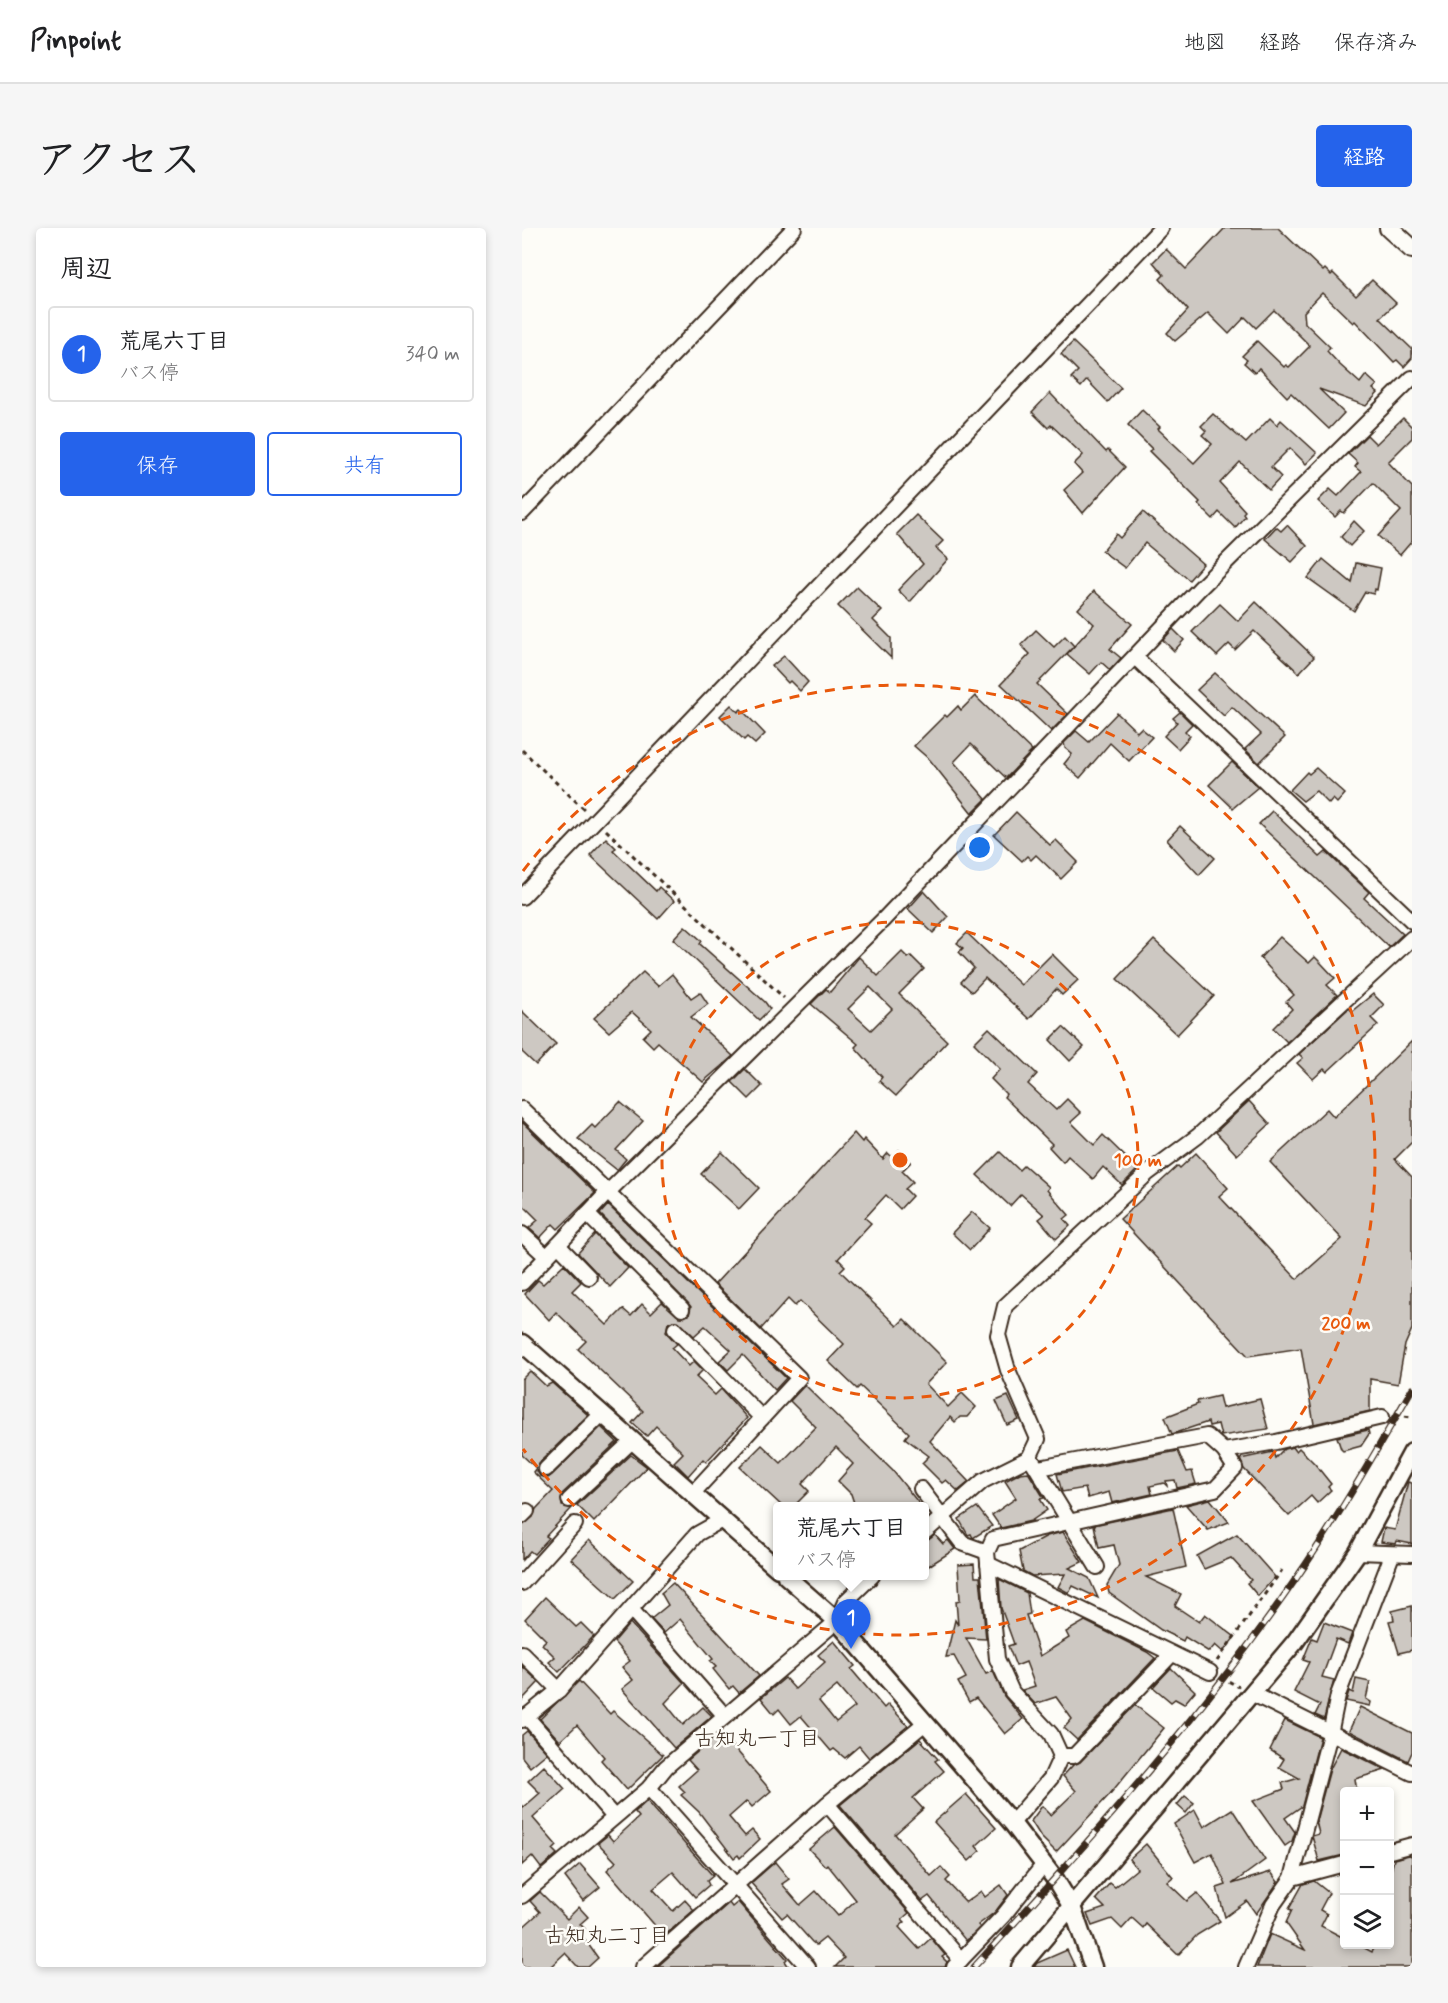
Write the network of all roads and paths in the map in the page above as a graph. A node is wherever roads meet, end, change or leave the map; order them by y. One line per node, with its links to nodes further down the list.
1 (794, 228): 6 (street)
2 (1161, 228): 9 (street)
3 (1389, 228): 4 (main road)
4 (1412, 249)
5 (1412, 378): 7 (street)
6 (522, 513)
7 (1136, 658): 11 (street); 13 (street)
8 (522, 750): 9 (path)
9 (595, 820): 10 (street); 13 (path)
10 (522, 897)
11 (1412, 921)
12 (1412, 938): 31 (street)
13 (794, 1008): 15 (street)
14 (522, 1110): 15 (street)
15 (608, 1192): 16 (street); 27 (street)
16 (587, 1214): 18 (street); 22 (street)
17 (522, 1234): 19 (street)
18 (558, 1245): 19 (street); 20 (street)
19 (546, 1256): 21 (street)
20 (590, 1277)
21 (522, 1283)
22 (682, 1309)
23 (675, 1329): 27 (street)
24 (524, 1350): 25 (street)
25 (602, 1414): 28 (street); 32 (street)
26 (1382, 1417): 29 (street)
27 (762, 1418): 34 (street)
28 (632, 1441): 34 (street); 35 (street)
29 (1224, 1450): 31 (street); 38 (street)
30 (1412, 1452): 41 (street)
31 (1034, 1463): 36 (street); 38 (street)
32 (546, 1469)
33 (921, 1489): 36 (street)
34 (692, 1494): 37 (street)
35 (569, 1500)
36 (943, 1517): 40 (street); 44 (street)
37 (722, 1520): 45 (street); 51 (street)
38 (1070, 1522): 44 (street); 46 (street)
39 (575, 1524): 50 (street)
40 (929, 1528)
41 (1358, 1552): 43 (street); 57 (street)
42 (1412, 1554): 43 (street)
43 (1392, 1555): 61 (street)
44 (988, 1558): 54 (street); 62 (street)
45 (773, 1565)
46 (1097, 1567)
47 (1282, 1570): 55 (path)
48 (792, 1580): 52 (street)
49 (867, 1580): 52 (street)
50 (522, 1583)
51 (631, 1610): 56 (street); 58 (street)
52 (837, 1621): 58 (street); 60 (street)
53 (522, 1653): 56 (street)
54 (1172, 1654): 55 (street); 62 (street)
55 (1210, 1672): 57 (path)
56 (559, 1690): 59 (street)
57 (1253, 1694): 61 (street); 75 (street)
58 (725, 1716): 64 (street)
59 (524, 1718): 66 (street)
60 (925, 1723): 65 (street); 67 (street)
61 (1330, 1734): 63 (street); 72 (street)
62 (1061, 1756): 67 (street)
63 (1412, 1773)
64 (649, 1788): 66 (street); 73 (street)
65 (827, 1804): 73 (street); 76 (street)
66 (614, 1817): 74 (street)
67 (1012, 1823): 70 (street)
68 (1412, 1845): 69 (street)
69 (1394, 1850)
70 (1044, 1864): 75 (street); 76 (street)
71 (1340, 1865): 72 (street)
72 (1292, 1878): 81 (street)
73 (736, 1887): 77 (street); 78 (street)
74 (523, 1894)
75 (1072, 1907): 79 (street); 80 (street)
76 (958, 1963)
77 (643, 1967)
78 (808, 1967)
79 (1020, 1967)
80 (1094, 1967)
81 (1246, 1967)

